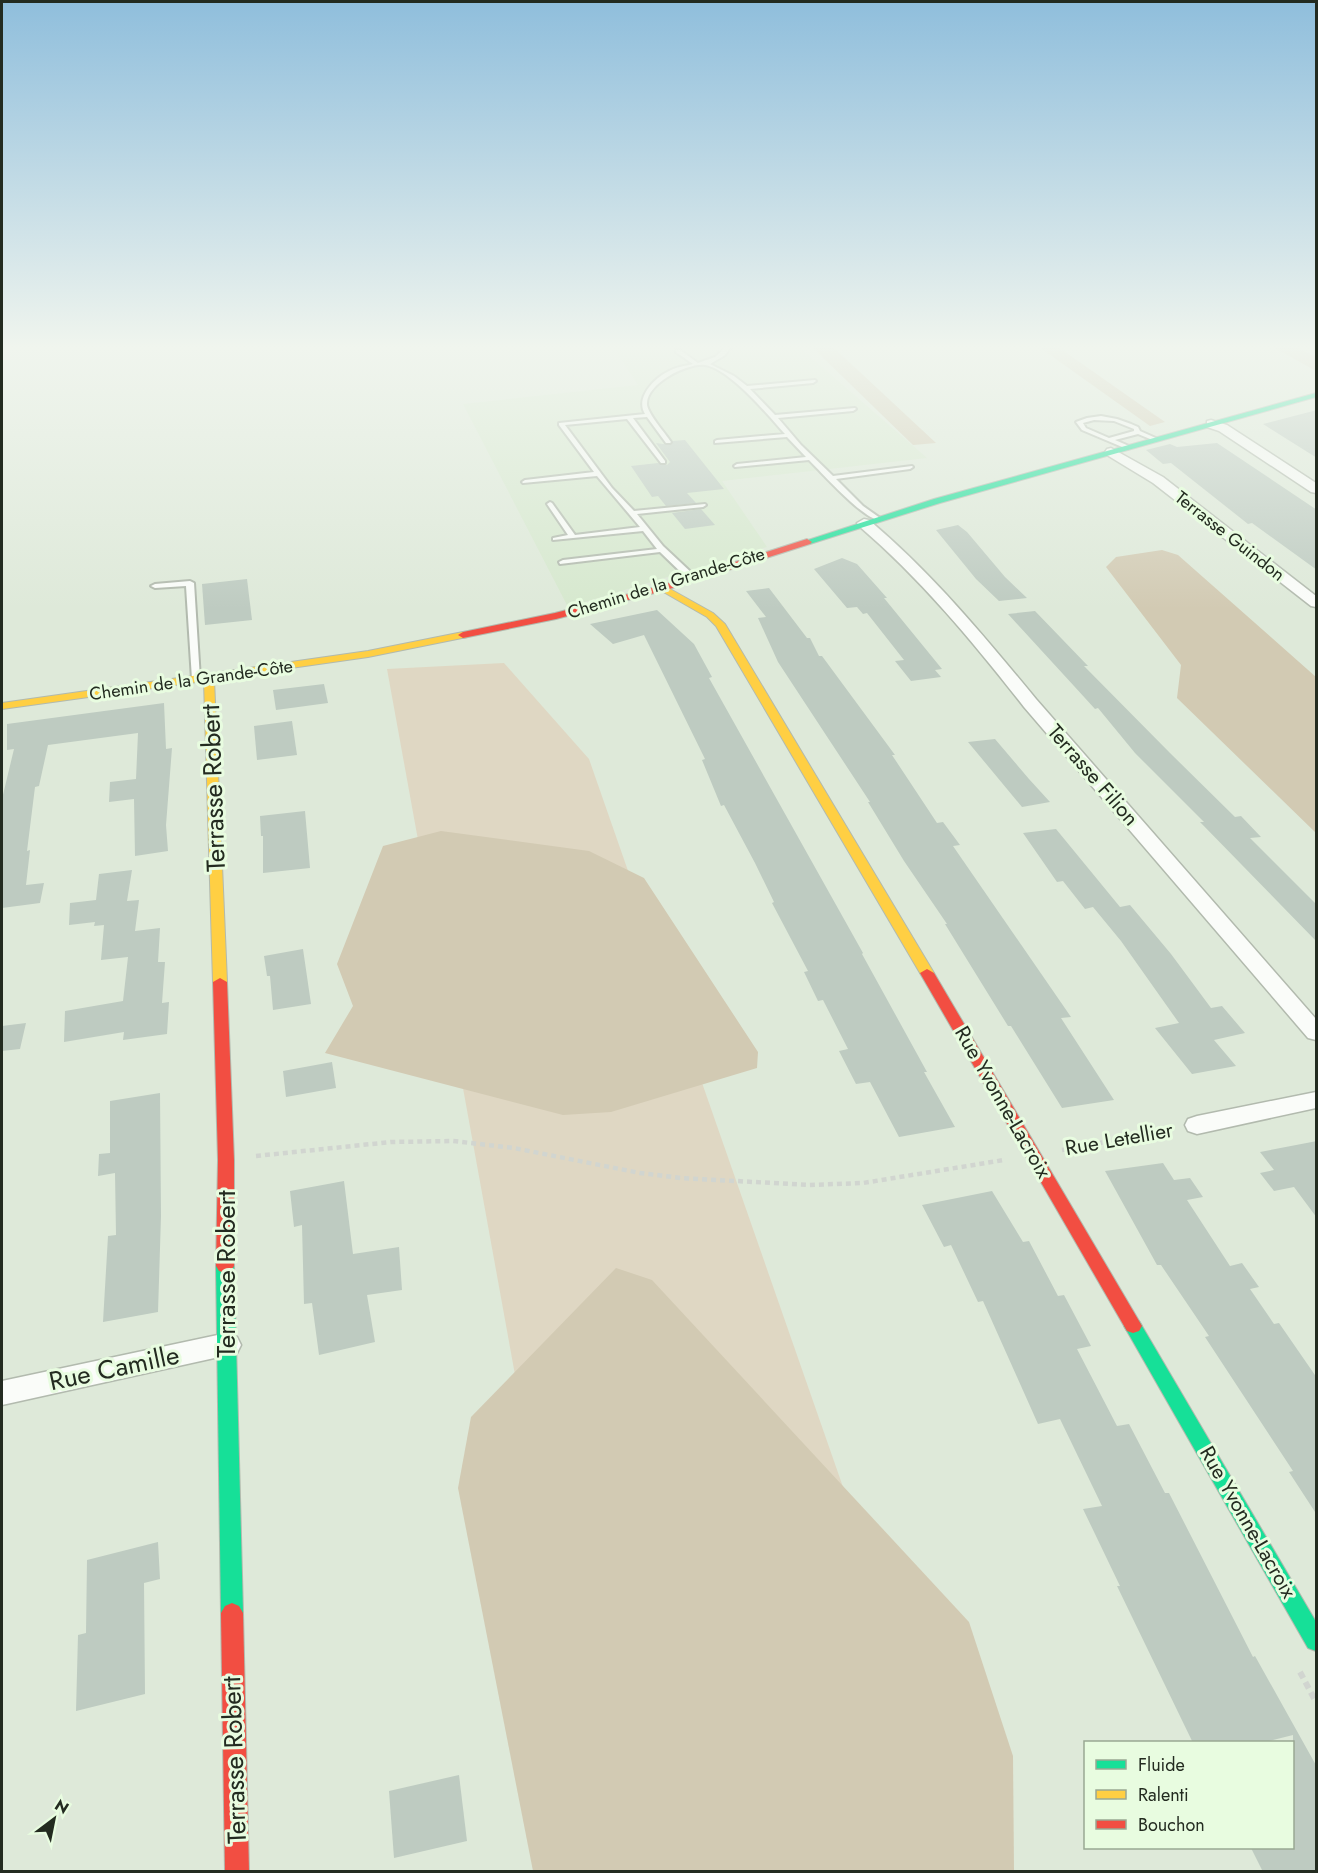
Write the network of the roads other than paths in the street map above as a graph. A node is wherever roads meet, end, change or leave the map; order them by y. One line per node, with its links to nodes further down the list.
1 (569, 434): 18 (lane)
2 (642, 434): 15 (lane)
3 (663, 434): 11 (lane)
4 (1092, 434): 13 (lane)
5 (1133, 434): 13 (lane)
6 (1144, 434): 10 (lane)
7 (1172, 434): 10 (street, Chemin de la Grande-Côte)
8 (1228, 434): 21 (street)
9 (789, 435): 12 (lane); 14 (lane)
10 (1155, 439): 13 (street, Chemin de la Grande-Côte)
11 (668, 442)
12 (717, 442)
13 (1110, 446): 25 (street, Chemin de la Grande-Côte); 34 (street, Terrasse Guindon)
14 (811, 458): 16 (lane); 19 (lane)
15 (663, 462)
16 (737, 466)
17 (910, 467): 19 (lane)
18 (598, 474): 20 (lane); 24 (lane)
19 (831, 478): 25 (lane)
20 (525, 482)
21 (1317, 489)
22 (550, 504): 27 (lane)
23 (703, 505): 24 (lane)
24 (632, 513): 26 (lane)
25 (871, 521): 31 (street, Chemin de la Grande-Côte); 37 (street, Terrasse Filion)
26 (644, 529): 27 (lane); 29 (lane)
27 (573, 537): 28 (lane)
28 (555, 539)
29 (662, 550): 30 (lane); 31 (lane)
30 (563, 562)
31 (692, 578): 33 (street, Chemin de la Grande-Côte)
32 (155, 586): 35 (lane)
33 (663, 588): 35 (street, Chemin de la Grande-Côte); 42 (street, Rue Yvonne-Lacroix)
34 (1317, 603)
35 (202, 678): 36 (street, Chemin de la Grande-Côte); 40 (street, Terrasse Robert)
36 (2, 706)
37 (1317, 1033)
38 (1317, 1100): 39 (street, Rue Letellier)
39 (1191, 1126)
40 (227, 1344): 41 (street, Rue Camille); 43 (street, Terrasse Robert)
41 (2, 1393)
42 (1317, 1641)
43 (237, 1872)

